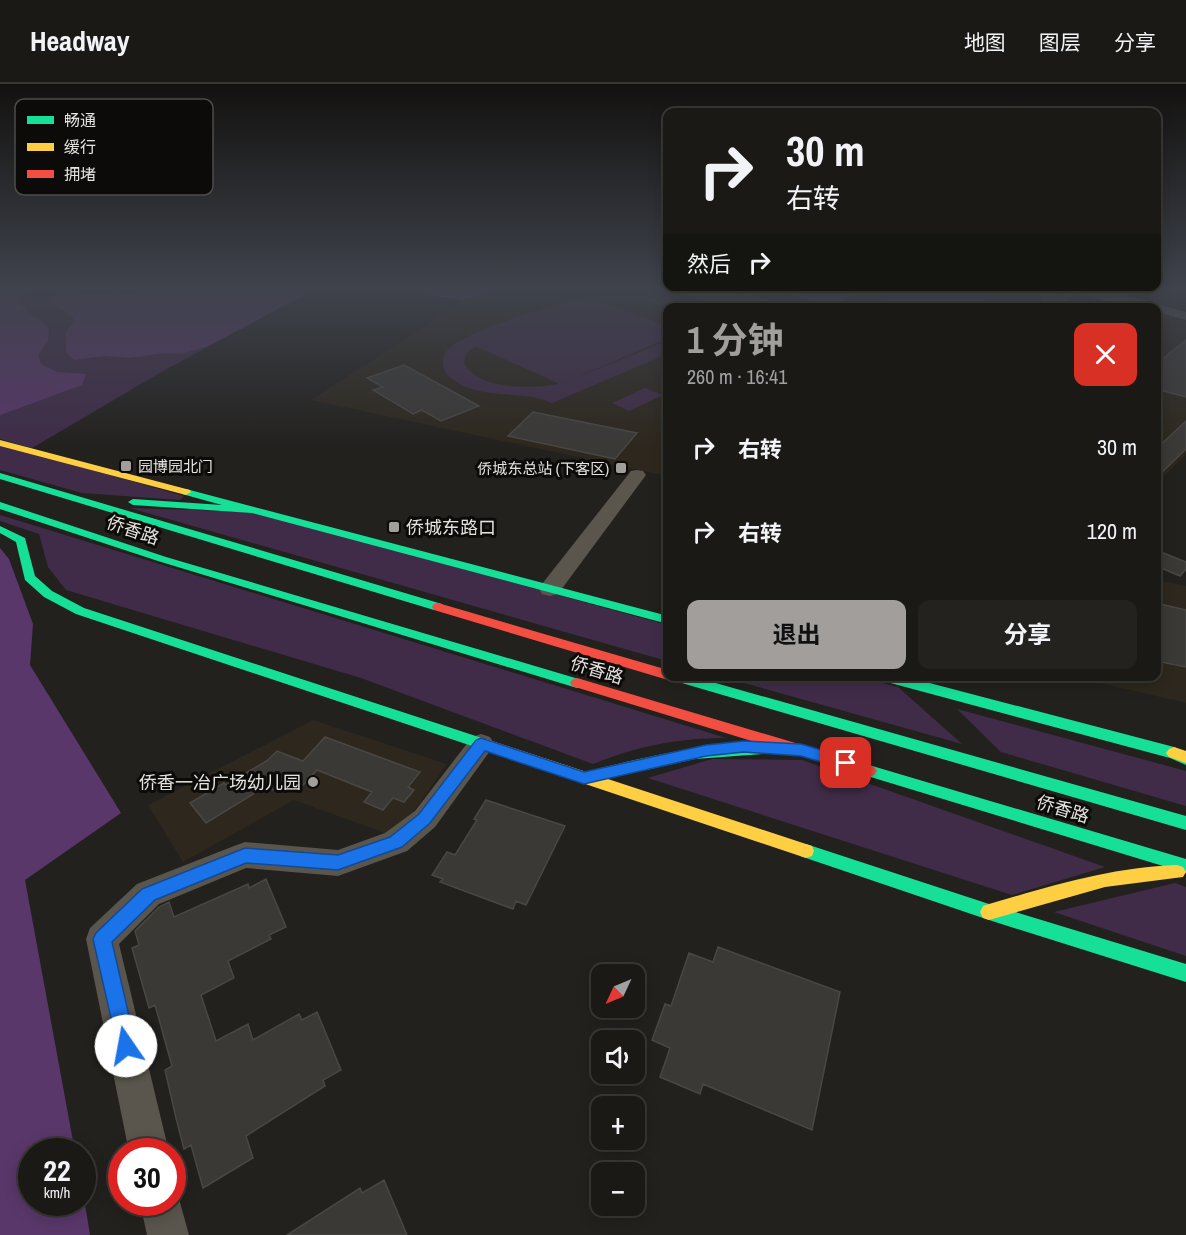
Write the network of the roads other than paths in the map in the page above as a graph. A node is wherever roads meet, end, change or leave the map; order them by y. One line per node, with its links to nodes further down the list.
1 (0, 443): 6 (main road)
2 (637, 475): 8 (street)
3 (0, 476): 4 (main road, 侨香路)
4 (76, 498): 6 (main road); 10 (main road, 侨香路)
5 (0, 505): 14 (main road, 侨香路)
6 (251, 510): 8 (main road)
7 (0, 529): 13 (main road)
8 (550, 589): 9 (main road)
9 (663, 619)
10 (663, 674)
11 (690, 681): 17 (main road, 侨香路)
12 (902, 681): 15 (main road)
13 (481, 744): 16 (main road); 22 (street)
14 (801, 750): 16 (main road); 18 (main road, 侨香路)
15 (1182, 756)
16 (584, 778): 20 (main road)
17 (1186, 823)
18 (1186, 866)
19 (1186, 872): 20 (main road)
20 (989, 912): 21 (main road)
21 (1186, 974)
22 (146, 1138)
23 (164, 1216): 24 (street)
24 (168, 1235)

